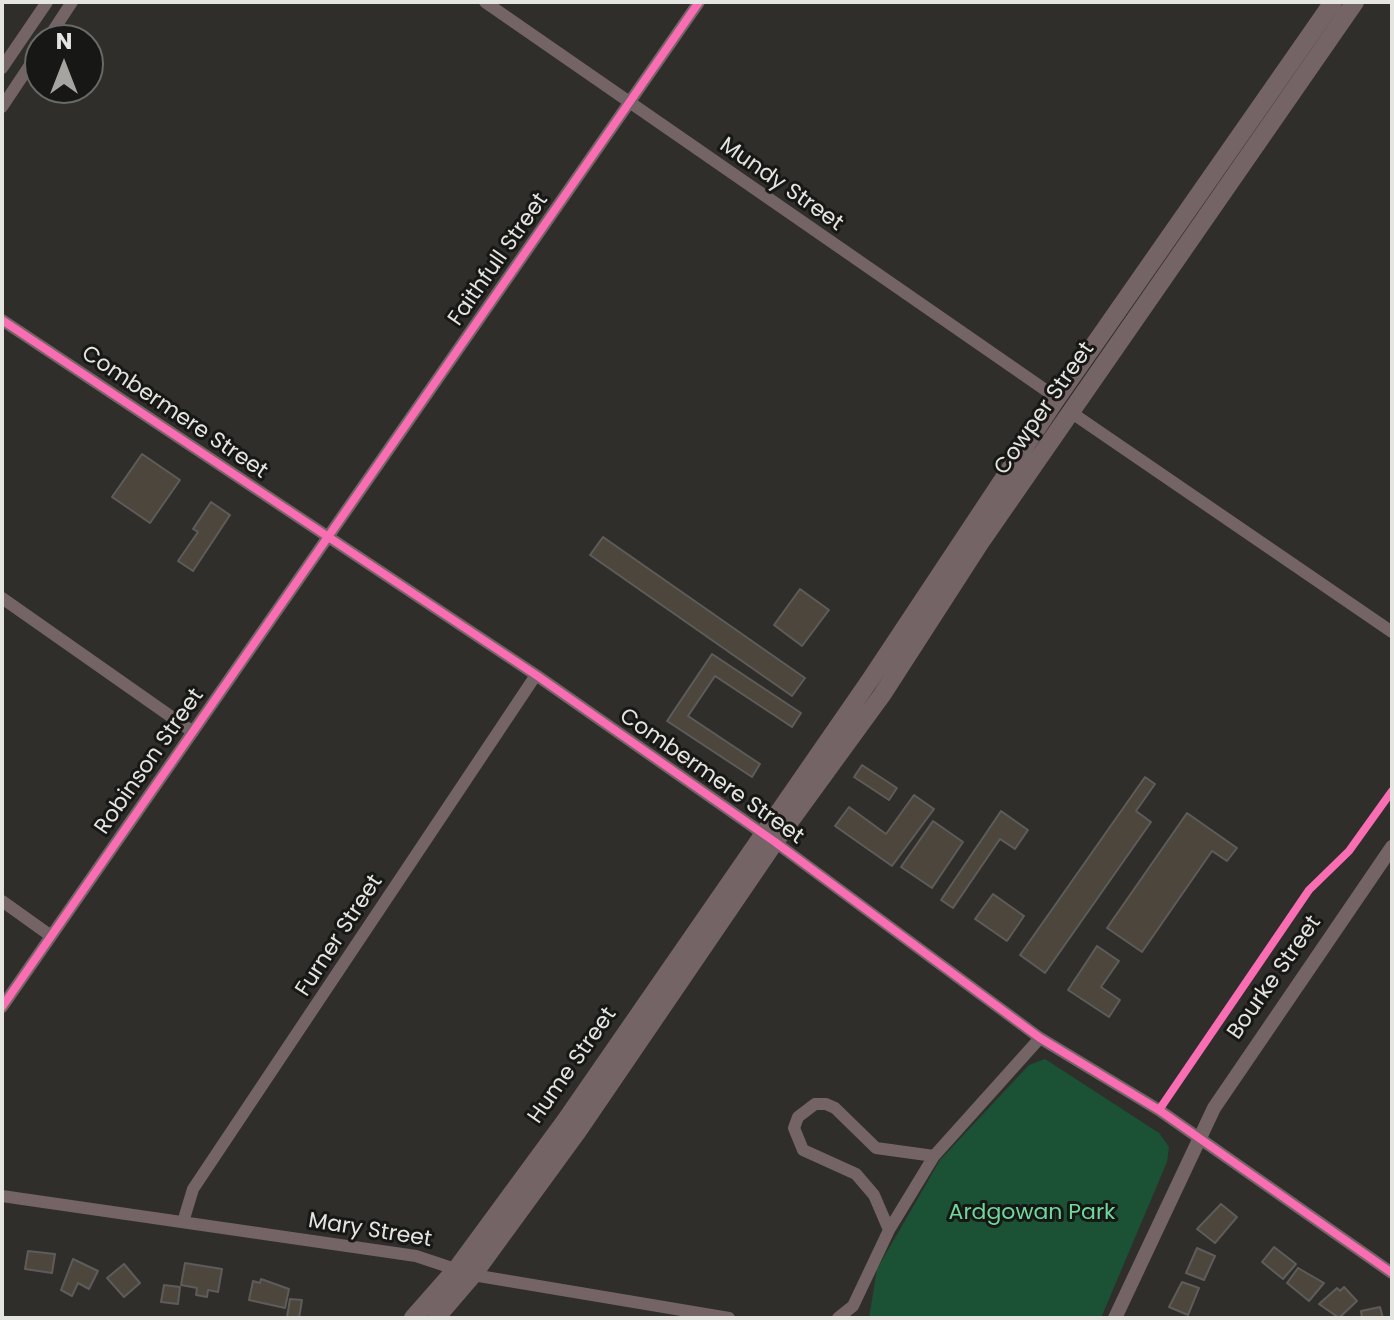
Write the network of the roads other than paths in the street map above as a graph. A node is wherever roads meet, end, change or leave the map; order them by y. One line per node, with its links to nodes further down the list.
1 (72, 2): 7 (street)
2 (485, 2): 11 (street, Mundy Street)
3 (699, 2): 11 (street, Faithfull Street)
4 (1333, 2): 14 (main road, Cowper Street)
5 (1355, 2): 15 (main road, Cowper Street)
6 (46, 4): 7 (street); 9 (street)
7 (63, 16): 8 (street)
8 (58, 24)
9 (2, 68)
10 (24, 74): 12 (street)
11 (628, 103): 14 (street, Mundy Street); 16 (street, Faithfull Street)
12 (2, 107)
13 (2, 320): 16 (street, Combermere Street)
14 (1057, 398): 21 (main road, Cowper Street)
15 (1072, 413): 18 (street); 21 (main road, Cowper Street)
16 (328, 538): 19 (street, Combermere Street); 20 (street, Robinson Street)
17 (2, 598): 20 (street)
18 (1392, 632)
19 (536, 675): 21 (street, Combermere Street); 30 (street, Furner Street)
20 (193, 732): 24 (street, Robinson Street)
21 (769, 838): 26 (street, Combermere Street); 32 (main road, Hume Street)
22 (1392, 847): 27 (street, Bourke Street)
23 (2, 901): 24 (street)
24 (51, 936): 25 (street, Robinson Street)
25 (2, 1007)
26 (1040, 1038): 27 (street, Combermere Street); 28 (street)
27 (1198, 1137): 33 (street, Combermere Street); 39 (street, Bourke Street)
28 (934, 1156): 31 (street); 31 (street)
29 (2, 1196): 30 (street, Mary Street)
30 (183, 1222): 32 (street, Mary Street)
31 (889, 1230): 38 (street)
32 (465, 1272): 34 (street, Mary Street); 35 (main road, Hume Street); 36 (main road, Hume Street)
33 (1392, 1273)
34 (673, 1314): 37 (street, Mary Street)
35 (413, 1318)
36 (436, 1318)
37 (729, 1318)
38 (838, 1318)
39 (1115, 1318)

